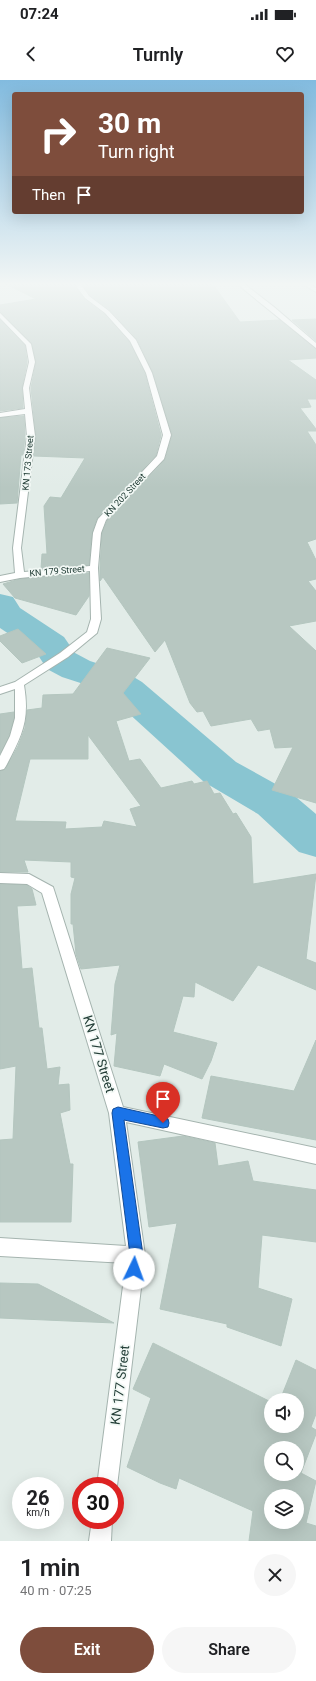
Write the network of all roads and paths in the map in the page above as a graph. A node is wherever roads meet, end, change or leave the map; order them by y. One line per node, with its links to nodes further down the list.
1 (31, 351): 3 (street, KN 173 Street)
2 (138, 351): 5 (street, KN 202 Street)
3 (28, 411): 4 (street); 6 (street, KN 173 Street)
4 (0, 415)
5 (94, 568): 6 (street, KN 179 Street); 8 (street, KN 202 Street)
6 (20, 574): 7 (street, KN 179 Street)
7 (0, 579)
8 (19, 684): 9 (street, KN 202 Street); 10 (street)
9 (0, 691)
10 (0, 766)
11 (0, 878): 12 (street, KN 177 Street)
12 (118, 1113): 13 (street); 15 (street, KN 177 Street)
13 (316, 1156)
14 (0, 1247): 15 (street)
15 (136, 1255): 16 (street, KN 177 Street)
16 (108, 1477)
17 (101, 1529): 18 (street)
18 (100, 1541)

